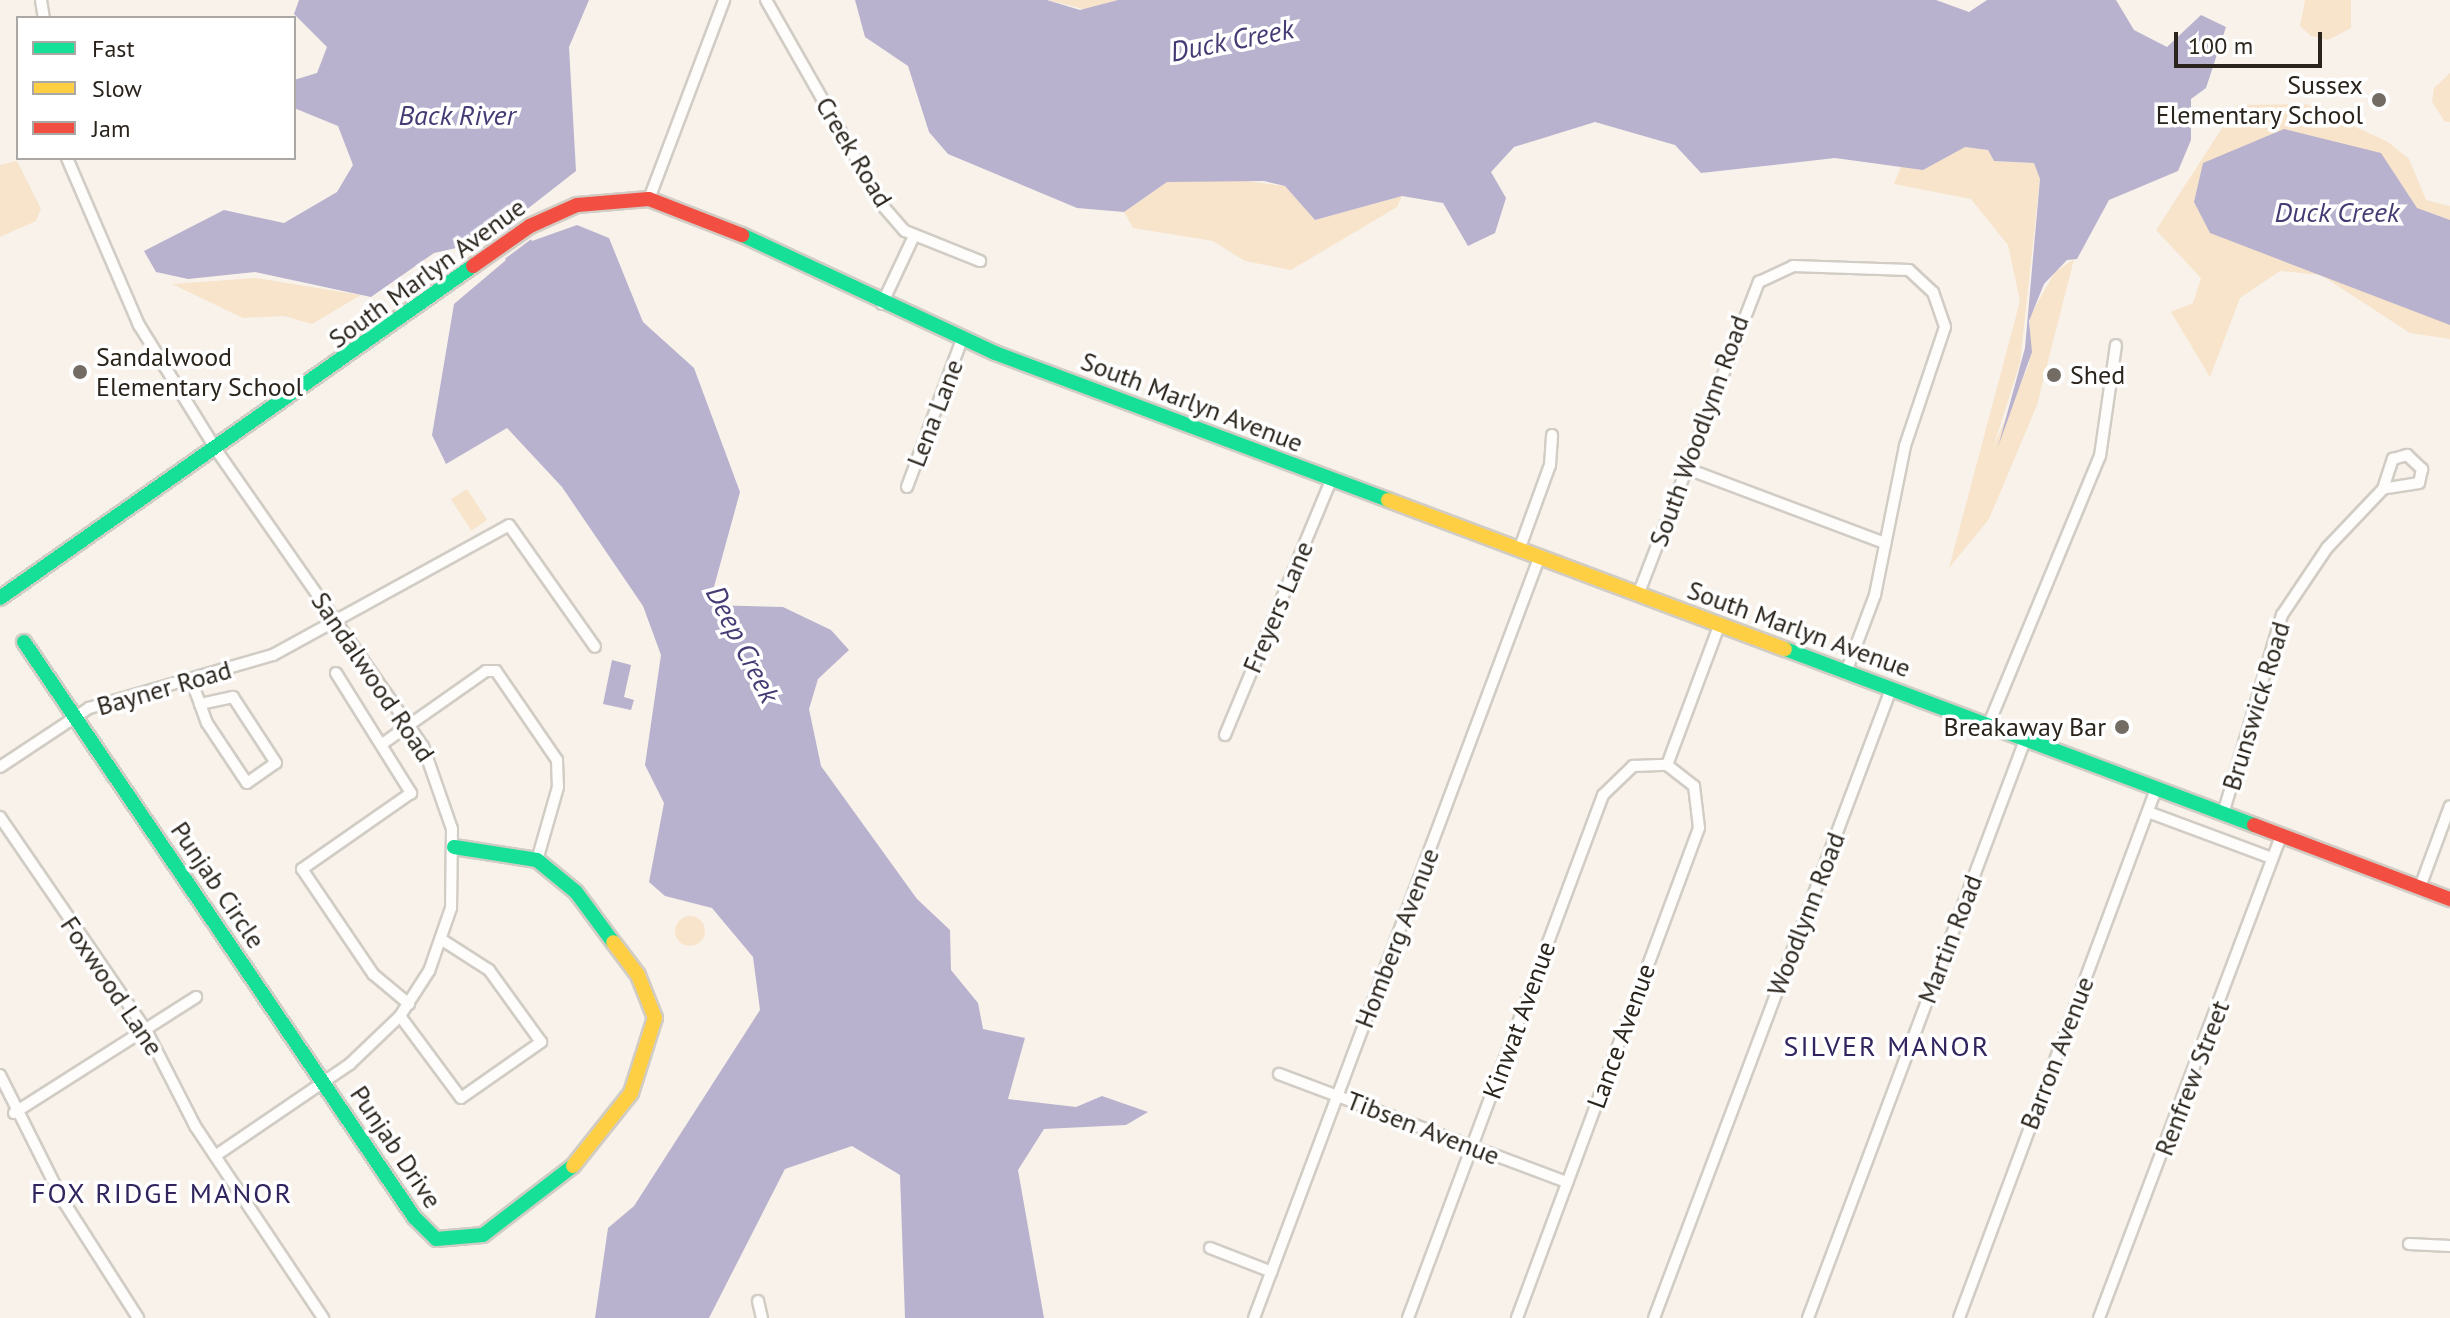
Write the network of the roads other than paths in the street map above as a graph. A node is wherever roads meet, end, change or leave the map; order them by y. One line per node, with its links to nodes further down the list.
1 (724, 0): 4 (street)
2 (766, 0): 5 (street, Creek Road)
3 (68, 160): 11 (street, Sandalwood Road)
4 (649, 199): 7 (street, South Marlyn Avenue); 11 (street, South Marlyn Avenue)
5 (914, 236): 6 (street, Creek Road); 7 (street)
6 (980, 261)
7 (882, 304): 8 (street, South Marlyn Avenue)
8 (962, 339): 13 (street, South Marlyn Avenue); 14 (street, Lena Lane)
9 (2116, 345): 32 (street)
10 (1552, 435): 17 (street)
11 (217, 451): 20 (street, South Marlyn Avenue); 21 (street, Sandalwood Road)
12 (1685, 468): 16 (street); 16 (street, South Woodlynn Road); 19 (street, South Woodlynn Road)
13 (1331, 480): 17 (street, South Marlyn Avenue); 33 (street, Freyers Lane)
14 (907, 487)
15 (2383, 489): 41 (street, Brunswick Road)
16 (1885, 543): 25 (street)
17 (1519, 550): 18 (street, South Marlyn Avenue)
18 (1539, 558): 19 (street, South Marlyn Avenue); 57 (street, Homberg Avenue)
19 (1638, 595): 22 (street, South Marlyn Avenue)
20 (0, 598)
21 (334, 617): 24 (street, Bayner Road); 27 (street, Bayner Road); 31 (street, Sandalwood Road)
22 (1719, 626): 25 (street, South Marlyn Avenue); 36 (street)
23 (24, 642): 30 (street, Punjab Circle)
24 (595, 647)
25 (1846, 672): 28 (street, South Marlyn Avenue)
26 (336, 673): 35 (street)
27 (191, 680): 29 (street); 30 (street, Bayner Road)
28 (1891, 689): 32 (street, South Marlyn Avenue); 73 (street, Woodlynn Road)
29 (200, 704): 29 (street)
30 (74, 715): 37 (street, Bayner Road); 56 (street, Punjab Circle)
31 (408, 724): 35 (street); 44 (street, Sandalwood Road); 46 (street)
32 (1988, 726): 34 (street, South Marlyn Avenue)
33 (1225, 735)
34 (2025, 740): 38 (street, South Marlyn Avenue); 74 (street, Martin Road)
35 (385, 742): 51 (street)
36 (1667, 765): 59 (street, Kinwat Avenue); 61 (street, Lance Avenue)
37 (0, 767)
38 (2156, 789): 40 (street, Barron Avenue); 41 (street, South Marlyn Avenue)
39 (2450, 806): 47 (street)
40 (2148, 812): 45 (street); 75 (street, Barron Avenue)
41 (2223, 814): 43 (street, South Marlyn Avenue)
42 (0, 817): 53 (street, Foxwood Lane)
43 (2281, 836): 45 (street, Renfrew Street); 47 (street, South Marlyn Avenue)
44 (454, 847): 46 (street); 49 (street, Sandalwood Road)
45 (2272, 858): 76 (street, Renfrew Street)
46 (537, 860): 56 (street, Punjab Drive)
47 (2420, 887): 48 (street, South Marlyn Avenue)
48 (2450, 899)
49 (442, 940): 51 (street, Sandalwood Road); 52 (street)
50 (196, 997): 53 (street)
51 (409, 1004): 52 (street, Sandalwood Road)
52 (400, 1016): 56 (street, Sandalwood Road)
53 (147, 1032): 58 (street); 60 (street, Foxwood Lane)
54 (1279, 1074): 57 (street, Tibsen Avenue)
55 (0, 1075): 58 (street)
56 (322, 1081): 60 (street, Sandalwood Road)
57 (1338, 1096): 59 (street, Tibsen Avenue); 65 (street, Homberg Avenue)
58 (14, 1113): 67 (street)
59 (1472, 1147): 61 (street, Tibsen Avenue); 71 (street, Kinwat Avenue)
60 (215, 1156): 68 (street, Foxwood Lane)
61 (1567, 1182): 72 (street, Lance Avenue)
62 (2409, 1244): 63 (street)
63 (2450, 1246)
64 (1210, 1248): 65 (street)
65 (1272, 1272): 70 (street, Homberg Avenue)
66 (758, 1301): 69 (street)
67 (138, 1318)
68 (323, 1318)
69 (762, 1318)
70 (1254, 1318)
71 (1408, 1318)
72 (1517, 1318)
73 (1654, 1318)
74 (1808, 1318)
75 (1959, 1318)
76 (2099, 1318)

